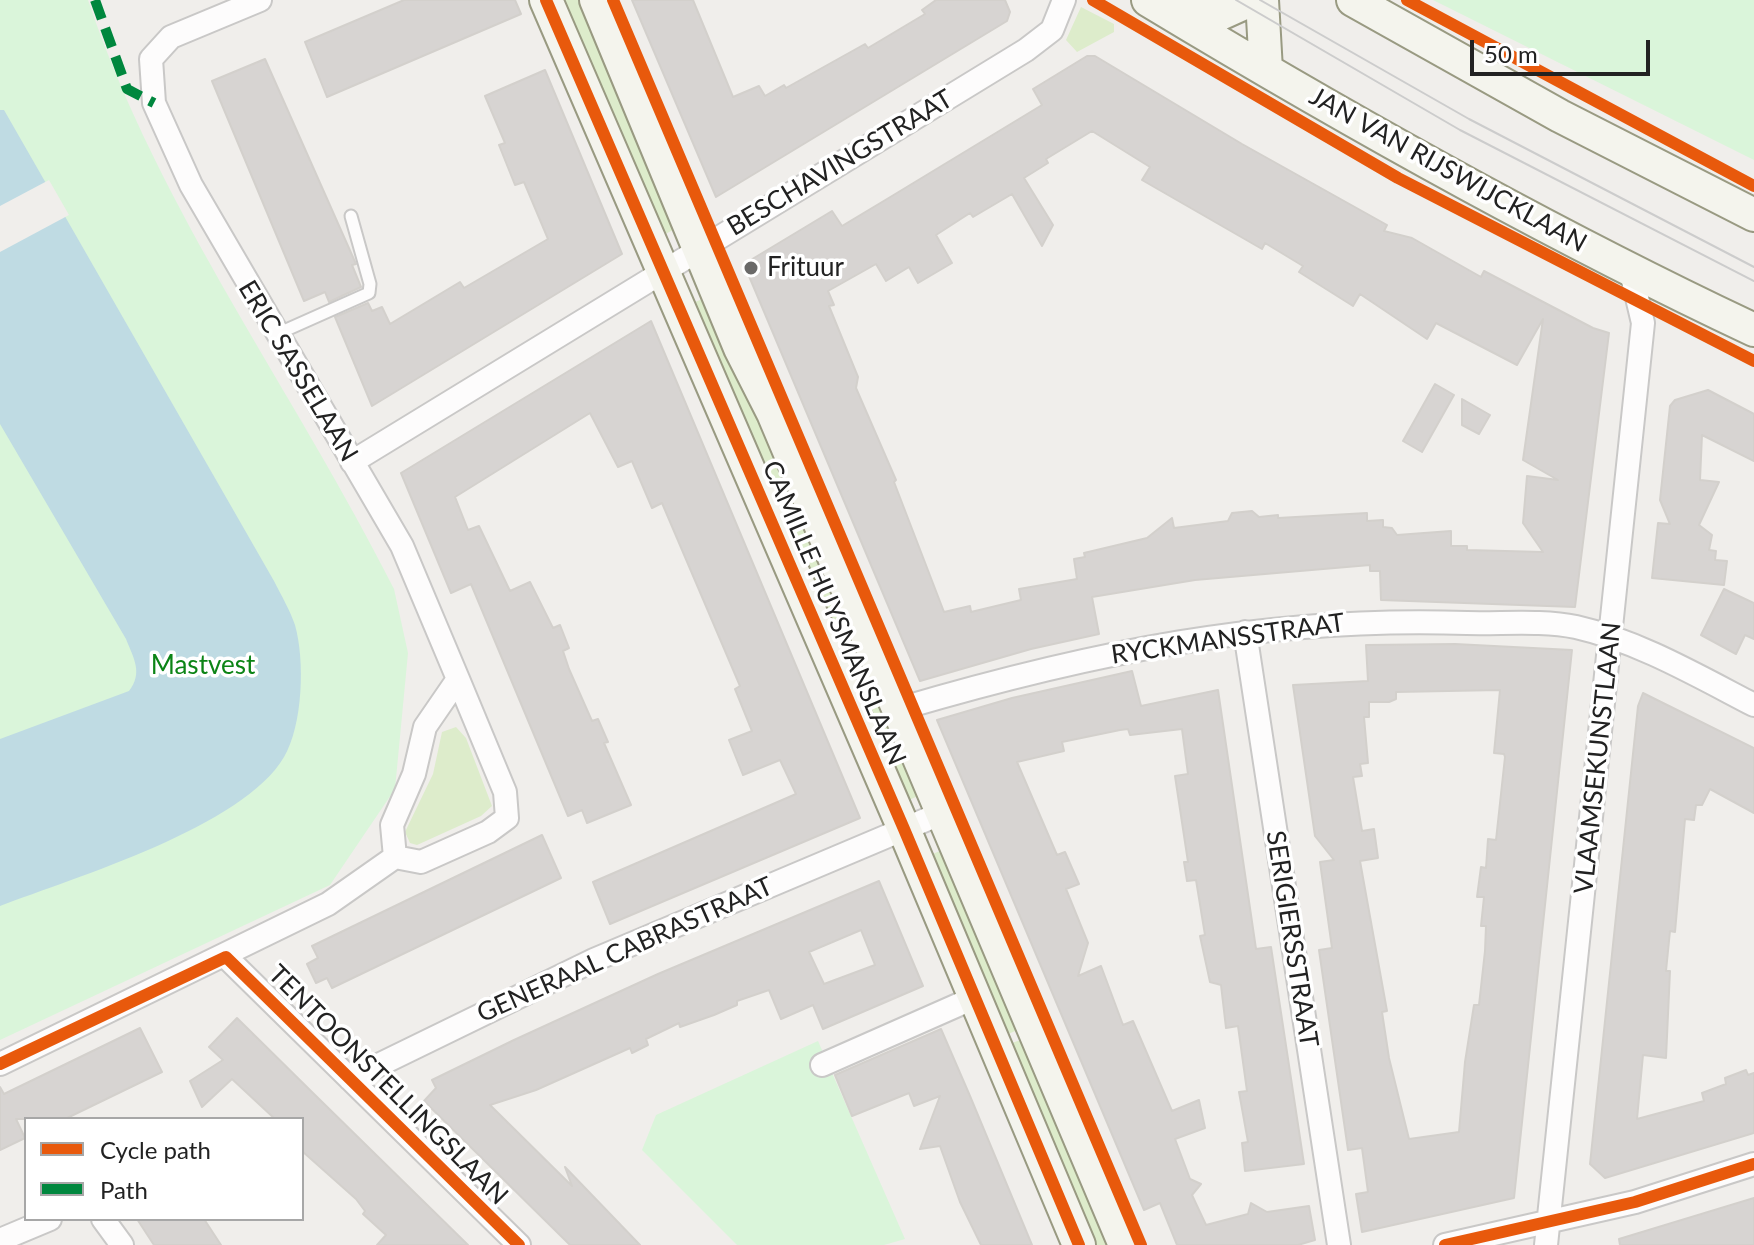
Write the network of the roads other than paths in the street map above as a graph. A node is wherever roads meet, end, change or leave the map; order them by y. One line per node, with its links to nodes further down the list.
1 (260, 0): 17 (street, ERIC SASSELAAN)
2 (546, 0): 14 (street, CAMILLE HUYSMANSLAAN)
3 (596, 0): 13 (street, CAMILLE HUYSMANSLAAN)
4 (1064, 0): 13 (street, BESCHAVINGSTRAAT)
5 (1251, 0): 8 (street)
6 (1262, 0): 10 (street)
7 (1353, 0): 9 (street)
8 (1162, 8): 10 (street, JAN VAN RIJSWIJCKLAAN)
9 (1378, 8): 11 (street)
10 (1266, 70): 15 (street, JAN VAN RIJSWIJCKLAAN)
11 (1754, 215)
12 (351, 216): 17 (lane)
13 (699, 249): 14 (street, BESCHAVINGSTRAAT); 23 (street, CAMILLE HUYSMANSLAAN)
14 (662, 271): 18 (street, BESCHAVINGSTRAAT); 25 (street, CAMILLE HUYSMANSLAAN)
15 (1631, 272): 16 (street, JAN VAN RIJSWIJCKLAAN); 20 (street, VLAAMSEKUNSTLAAN)
16 (1754, 330)
17 (277, 334): 18 (street, ERIC SASSELAAN)
18 (352, 462): 21 (street, ERIC SASSELAAN)
19 (1245, 632): 20 (street, RYCKMANSSTRAAT); 23 (street, RYCKMANSSTRAAT); 41 (street, SERIGIERSSTRAAT)
20 (1610, 636): 22 (street, RYCKMANSSTRAAT); 35 (street, VLAAMSEKUNSTLAAN)
21 (458, 679): 26 (street); 26 (street, ERIC SASSELAAN)
22 (1754, 705)
23 (899, 709): 24 (street, CAMILLE HUYSMANSLAAN)
24 (942, 813): 25 (street, GENERAAL CABRASTRAAT); 40 (street, CAMILLE HUYSMANSLAAN)
25 (904, 829): 28 (street, CAMILLE HUYSMANSLAAN); 31 (street, GENERAAL CABRASTRAAT)
26 (395, 857): 27 (street)
27 (226, 957): 29 (street); 31 (street, TENTOONSTELLINGSLAAN)
28 (976, 997): 30 (street); 39 (street, CAMILLE HUYSMANSLAAN)
29 (0, 1064)
30 (822, 1065)
31 (350, 1079): 38 (street, TENTOONSTELLINGSLAAN)
32 (1754, 1164): 35 (street)
33 (45, 1221): 36 (street)
34 (104, 1221): 37 (street)
35 (1547, 1234): 42 (street)
36 (0, 1240)
37 (122, 1245)
38 (519, 1245)
39 (1079, 1245)
40 (1125, 1245)
41 (1339, 1245)
42 (1445, 1245)

